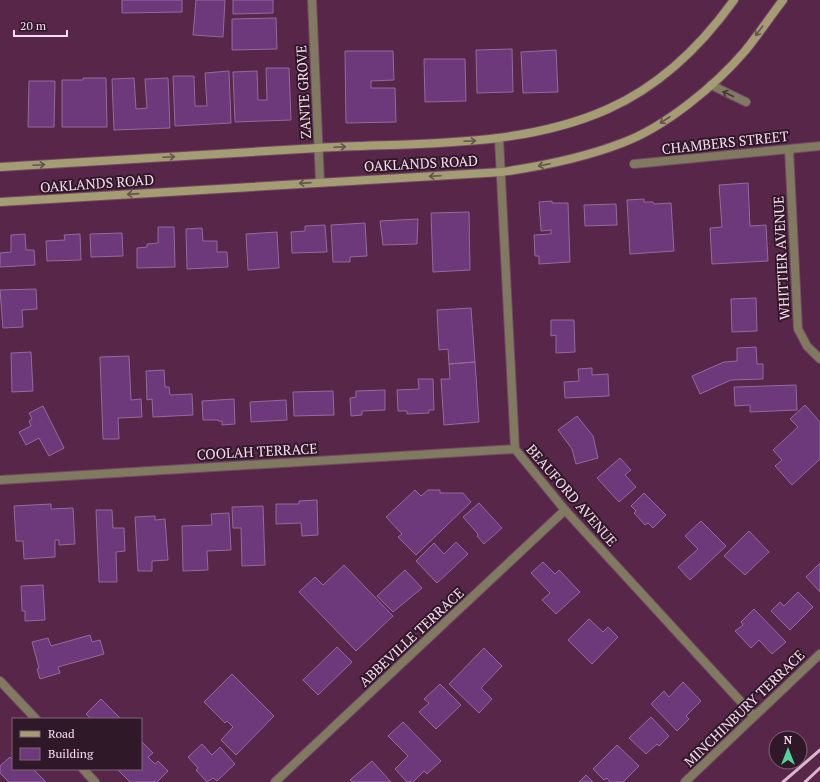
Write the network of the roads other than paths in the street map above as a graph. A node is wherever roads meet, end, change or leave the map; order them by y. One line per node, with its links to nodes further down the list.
1 (312, 0): 8 (street, ZANTE GROVE)
2 (734, 0): 6 (main road, OAKLANDS ROAD)
3 (782, 0): 4 (main road, OAKLANDS ROAD, one-way to 4)
4 (711, 85): 5 (street, one-way to 4); 12 (main road, OAKLANDS ROAD, one-way to 12)
5 (746, 102)
6 (499, 139): 8 (main road, OAKLANDS ROAD, one-way to 6); 12 (street, BEAUFORD AVENUE)
7 (820, 146): 9 (street, CHAMBERS STREET)
8 (319, 148): 11 (main road, OAKLANDS ROAD, one-way to 8); 13 (street, ZANTE GROVE)
9 (789, 149): 10 (street, CHAMBERS STREET); 15 (street, WHITTIER AVENUE)
10 (634, 164)
11 (0, 167)
12 (502, 172): 13 (main road, OAKLANDS ROAD, one-way to 13); 16 (street, BEAUFORD AVENUE)
13 (320, 182): 14 (main road, OAKLANDS ROAD, one-way to 14)
14 (0, 202)
15 (820, 359)
16 (515, 449): 17 (street, COOLAH TERRACE); 18 (street, BEAUFORD AVENUE)
17 (0, 480)
18 (565, 510): 21 (street, BEAUFORD AVENUE); 25 (street, ABBEVILLE TERRACE)
19 (820, 654): 21 (street, MINCHINBURY TERRACE)
20 (0, 681): 22 (street)
21 (754, 716): 26 (street, MINCHINBURY TERRACE)
22 (35, 718)
23 (84, 770): 24 (street)
24 (95, 782)
25 (275, 782)
26 (685, 782)

